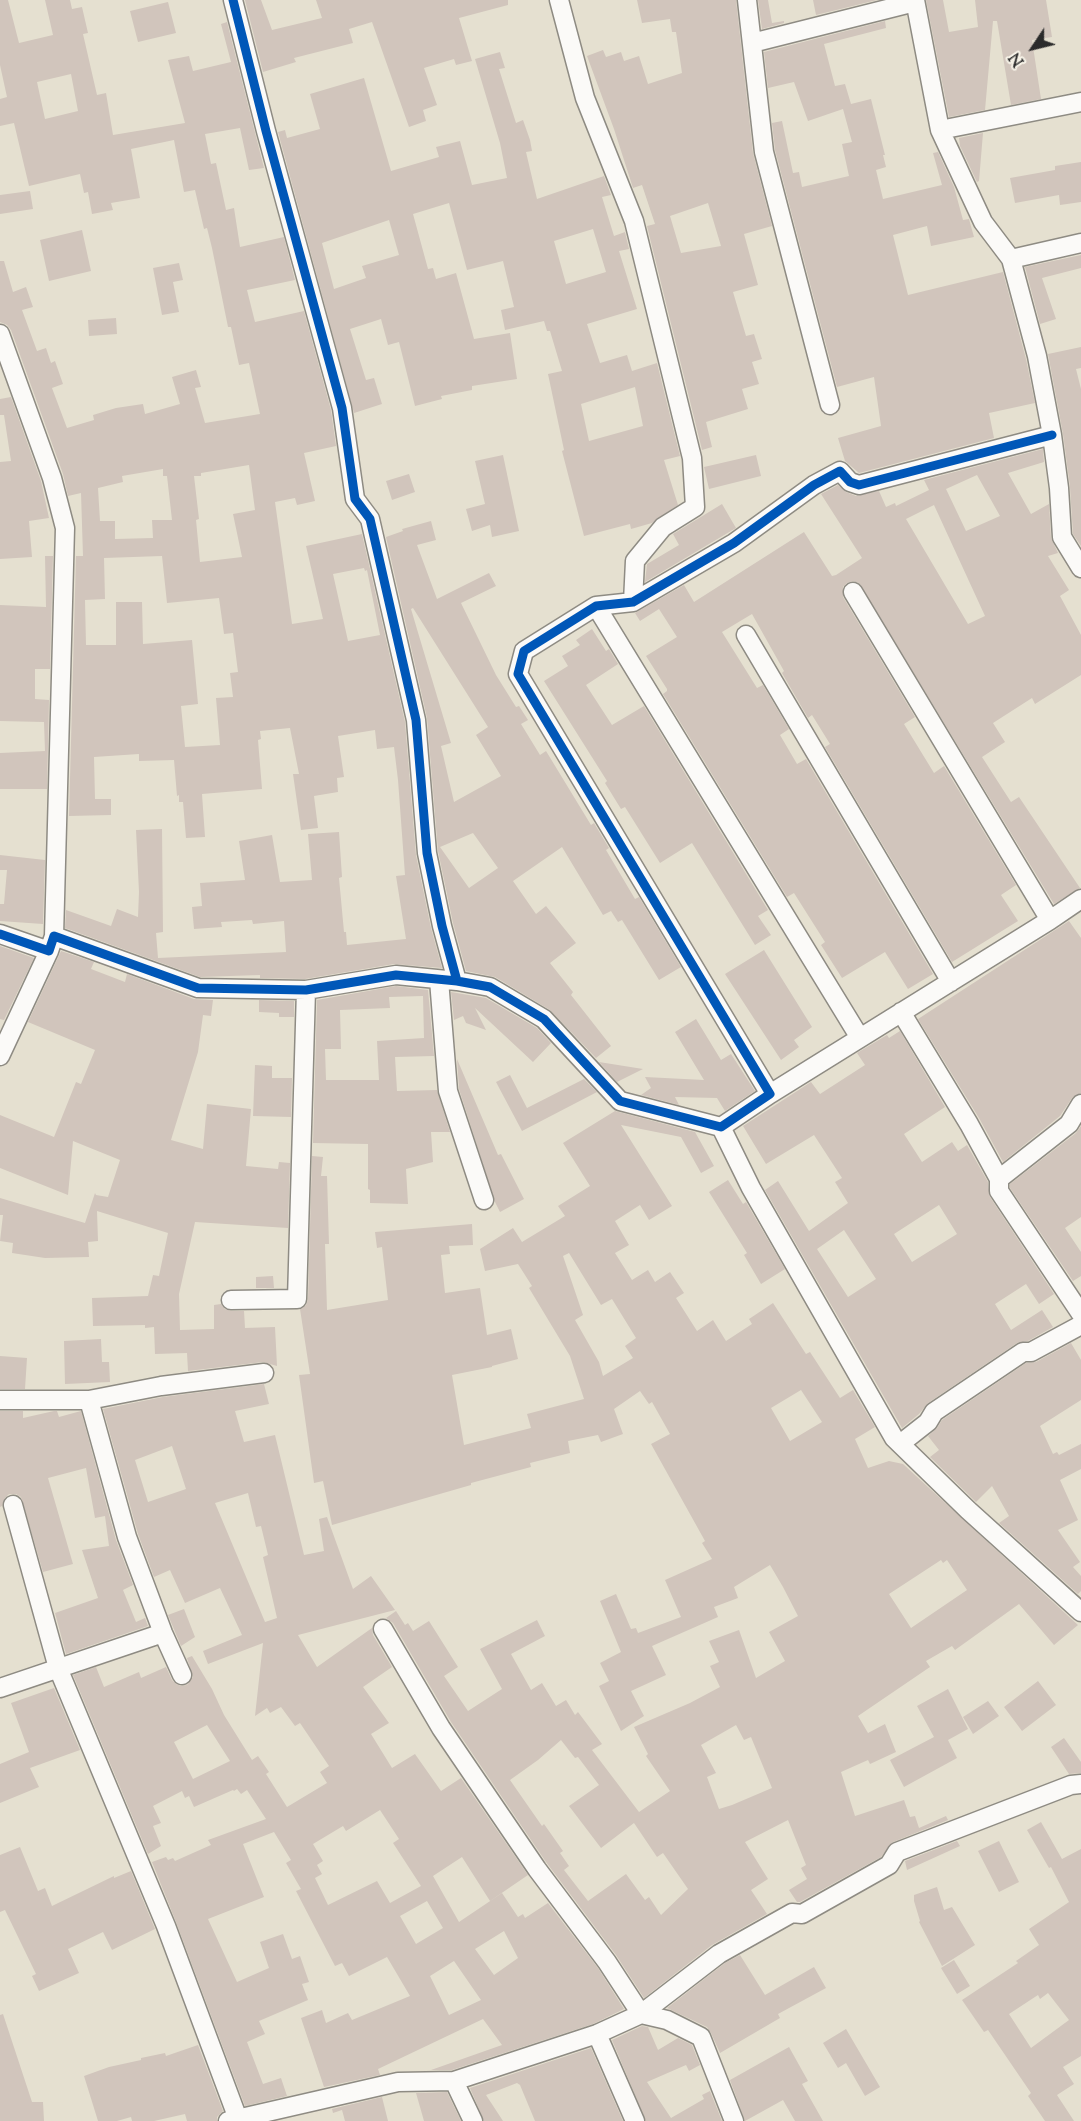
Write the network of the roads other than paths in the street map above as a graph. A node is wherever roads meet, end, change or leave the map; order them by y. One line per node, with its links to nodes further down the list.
1 (233, 0): 22 (street)
2 (559, 0): 15 (street)
3 (747, 0): 5 (street)
4 (915, 1): 5 (street); 7 (street)
5 (752, 43): 11 (street)
6 (1081, 102): 7 (street)
7 (940, 130): 9 (street)
8 (1081, 243): 9 (street)
9 (1011, 259): 12 (street)
10 (0, 334): 21 (street)
11 (830, 405)
12 (1052, 435): 13 (street); 15 (street)
13 (1081, 568)
14 (853, 592): 19 (street)
15 (633, 602): 16 (street)
16 (596, 606): 26 (street); 28 (street)
17 (746, 635): 23 (street)
18 (1081, 899): 19 (street)
19 (1050, 921): 23 (street)
20 (0, 934): 21 (street)
21 (52, 944): 24 (street); 27 (street)
22 (448, 981): 24 (street); 30 (street); 32 (street)
23 (951, 982): 25 (street)
24 (306, 990): 33 (street)
25 (902, 1012): 26 (street); 31 (street)
26 (860, 1038): 28 (street)
27 (0, 1056)
28 (770, 1094): 30 (street)
29 (1081, 1104): 31 (street)
30 (721, 1126): 39 (street)
31 (999, 1179): 34 (street)
32 (484, 1200)
33 (231, 1300)
34 (1081, 1314)
35 (1081, 1326): 39 (street)
36 (264, 1374): 38 (street)
37 (0, 1400): 38 (street)
38 (89, 1400): 43 (street)
39 (900, 1444): 41 (street)
40 (13, 1505): 44 (street)
41 (1081, 1612)
42 (383, 1629): 48 (street)
43 (163, 1633): 44 (street); 45 (street)
44 (58, 1668): 46 (street); 51 (street)
45 (182, 1675)
46 (0, 1688)
47 (1081, 1784): 48 (street)
48 (641, 2014): 49 (street); 54 (street)
49 (597, 2034): 50 (street); 53 (street)
50 (454, 2081): 51 (street); 52 (street)
51 (233, 2120)
52 (473, 2121)
53 (635, 2121)
54 (734, 2121)

